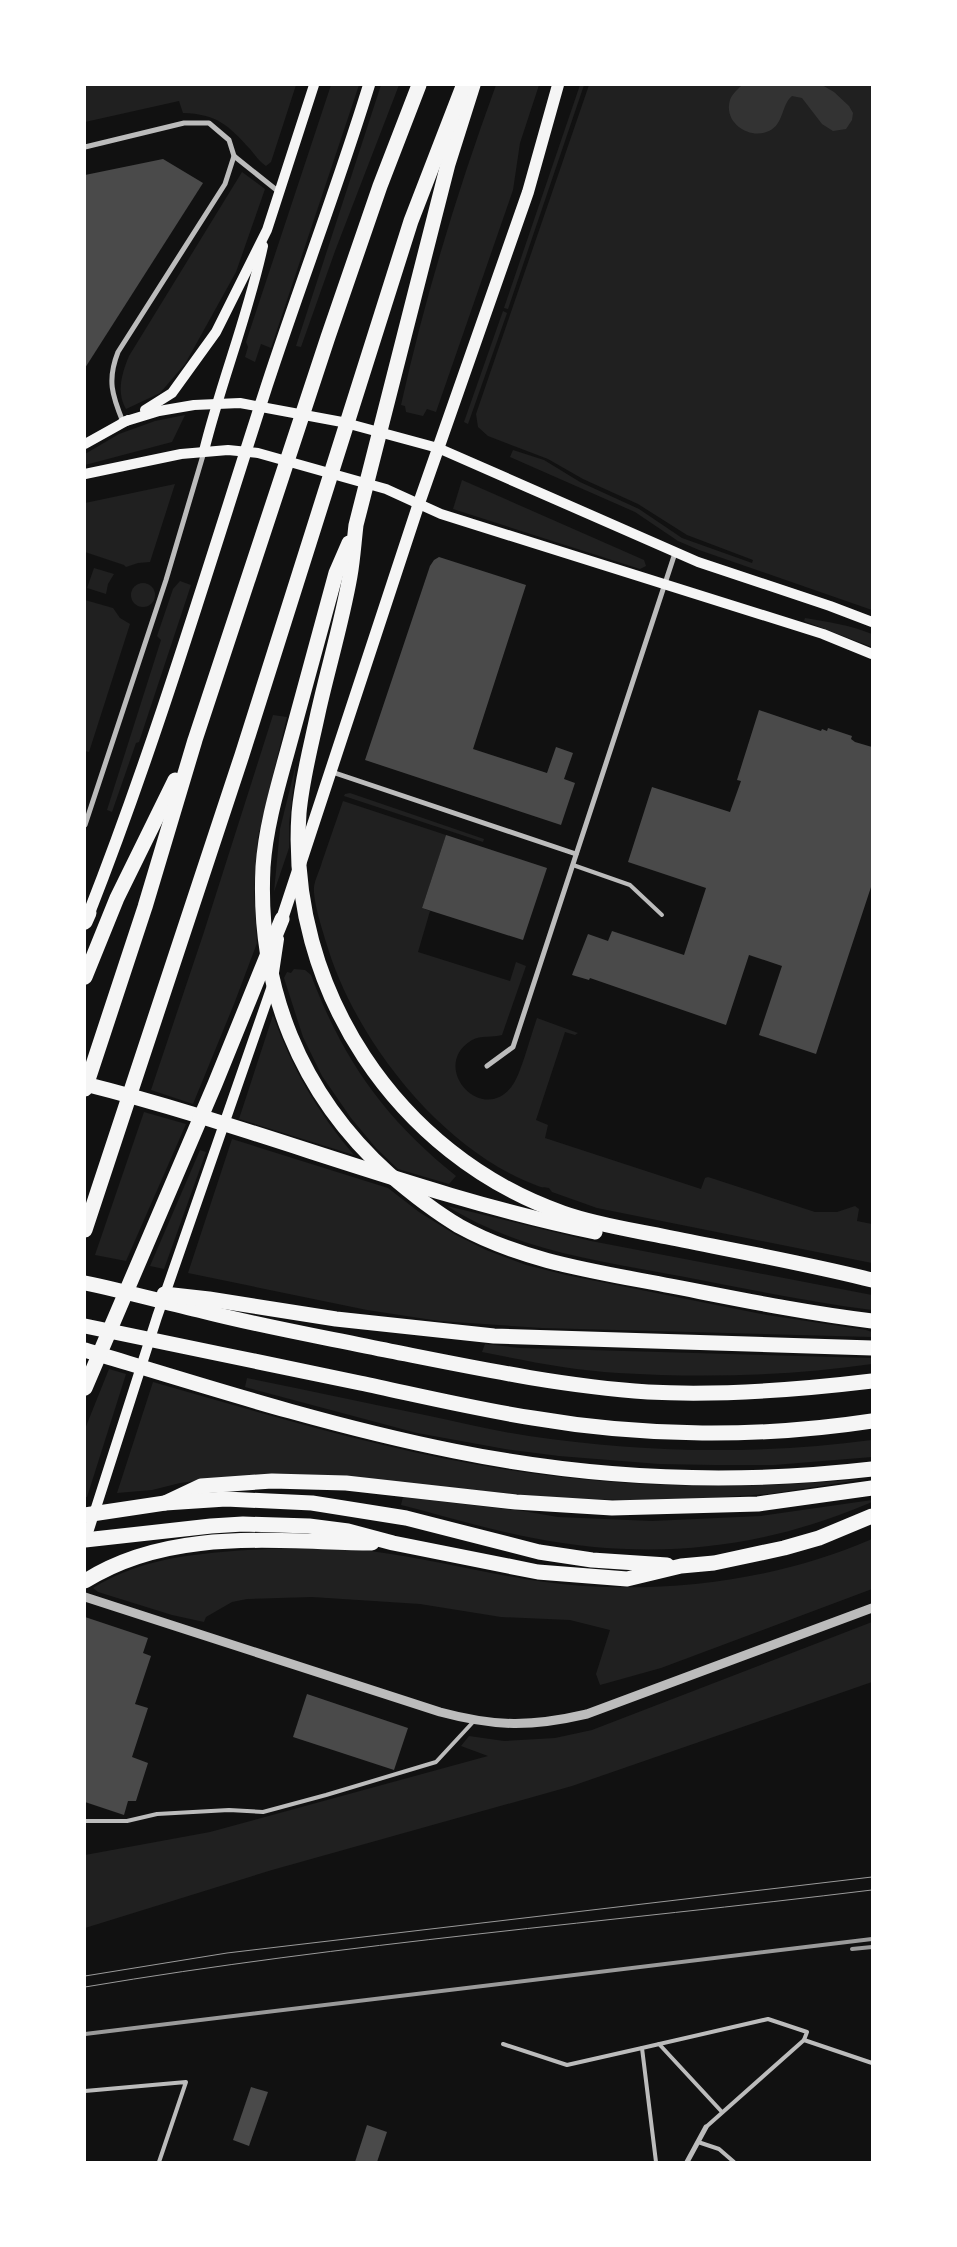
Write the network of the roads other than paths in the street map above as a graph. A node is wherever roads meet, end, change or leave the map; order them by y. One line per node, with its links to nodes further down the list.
1 (314, 85): 9 (main road)
2 (369, 85): 29 (main road)
3 (419, 85): 23 (highway)
4 (463, 85): 36 (highway)
5 (473, 85): 18 (highway)
6 (558, 85): 14 (main road)
7 (85, 147): 8 (street)
8 (234, 156): 9 (street); 12 (street)
9 (279, 192): 10 (main road)
10 (266, 230): 11 (main road); 12 (main road)
11 (216, 403): 12 (main road); 14 (main road); 15 (main road)
12 (123, 422): 13 (main road)
13 (85, 444)
14 (438, 448): 17 (main road); 19 (main road)
15 (204, 451): 16 (main road); 17 (main road); 25 (street)
16 (85, 474)
17 (419, 503): 20 (main road); 24 (main road)
18 (356, 525): 35 (highway); 41 (highway)
19 (675, 553): 20 (street); 21 (main road)
20 (664, 584): 22 (main road); 26 (street)
21 (872, 622)
22 (872, 654)
23 (194, 740): 31 (highway); 34 (highway)
24 (331, 772): 26 (street); 30 (main road)
25 (85, 825)
26 (576, 854): 27 (street)
27 (573, 865): 28 (lane); 32 (street)
28 (662, 915)
29 (86, 918)
30 (282, 919): 46 (highway); 53 (main road)
31 (85, 977)
32 (487, 1066)
33 (85, 1084): 35 (highway)
34 (85, 1089)
35 (539, 1212): 37 (highway); 39 (highway)
36 (85, 1230)
37 (872, 1280)
38 (85, 1283): 40 (highway)
39 (872, 1284)
40 (206, 1305): 43 (highway); 45 (highway)
41 (872, 1321)
42 (85, 1326): 47 (highway)
43 (872, 1348)
44 (85, 1350): 48 (highway)
45 (872, 1382)
46 (85, 1388)
47 (872, 1421)
48 (872, 1469)
49 (872, 1488): 50 (highway)
50 (165, 1503): 51 (highway); 55 (highway)
51 (85, 1514)
52 (872, 1516): 55 (highway)
53 (85, 1541): 54 (highway)
54 (394, 1543): 55 (highway); 56 (highway)
55 (681, 1566)
56 (85, 1581)
57 (85, 1597): 59 (street)
58 (872, 1608): 59 (street)
59 (474, 1721): 60 (lane)
60 (85, 1821)
61 (804, 2040): 63 (lane); 65 (lane); 67 (lane)
62 (503, 2044): 64 (lane)
63 (659, 2044): 64 (lane); 67 (lane)
64 (642, 2048): 71 (lane)
65 (872, 2063)
66 (85, 2091): 70 (lane)
67 (722, 2112): 68 (lane)
68 (706, 2127): 69 (street)
69 (698, 2142): 72 (street); 73 (lane)
70 (159, 2162)
71 (656, 2162)
72 (687, 2162)
73 (734, 2162)

